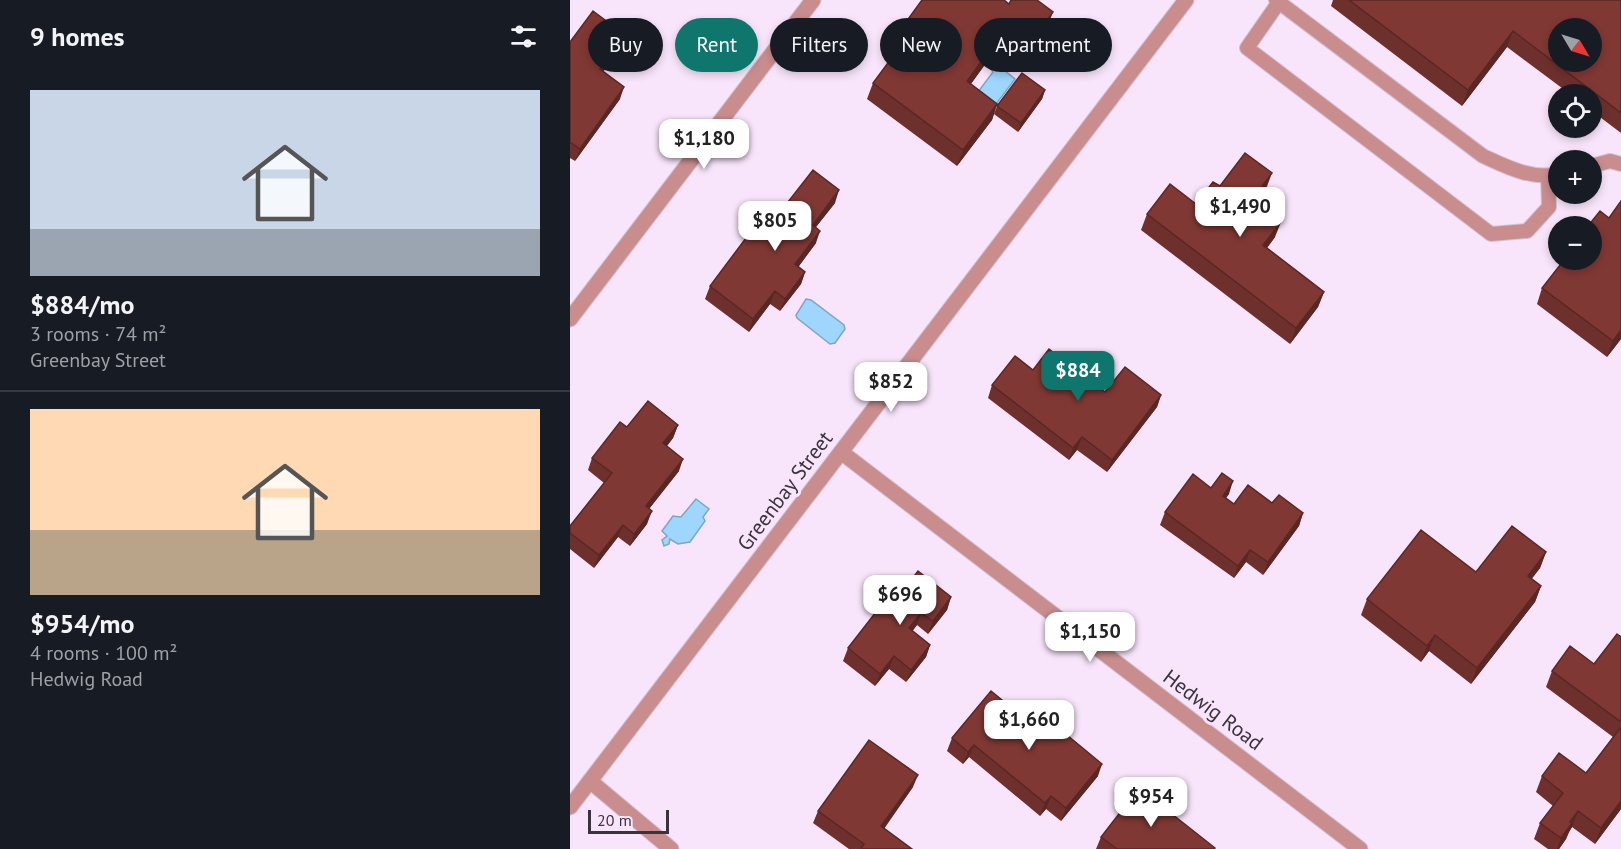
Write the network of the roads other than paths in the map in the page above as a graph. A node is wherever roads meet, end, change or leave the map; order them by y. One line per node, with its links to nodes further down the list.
1 (813, 0): 8 (street)
2 (1186, 0): 9 (street, Greenbay Street)
3 (1277, 1): 6 (lane); 7 (lane)
4 (1602, 163): 5 (lane)
5 (1621, 164)
6 (1548, 174)
7 (1549, 204)
8 (570, 319)
9 (841, 452): 10 (street, Greenbay Street); 13 (street, Hedwig Road)
10 (590, 781): 11 (street, Greenbay Street); 12 (street)
11 (570, 807)
12 (671, 849)
13 (1359, 849)

